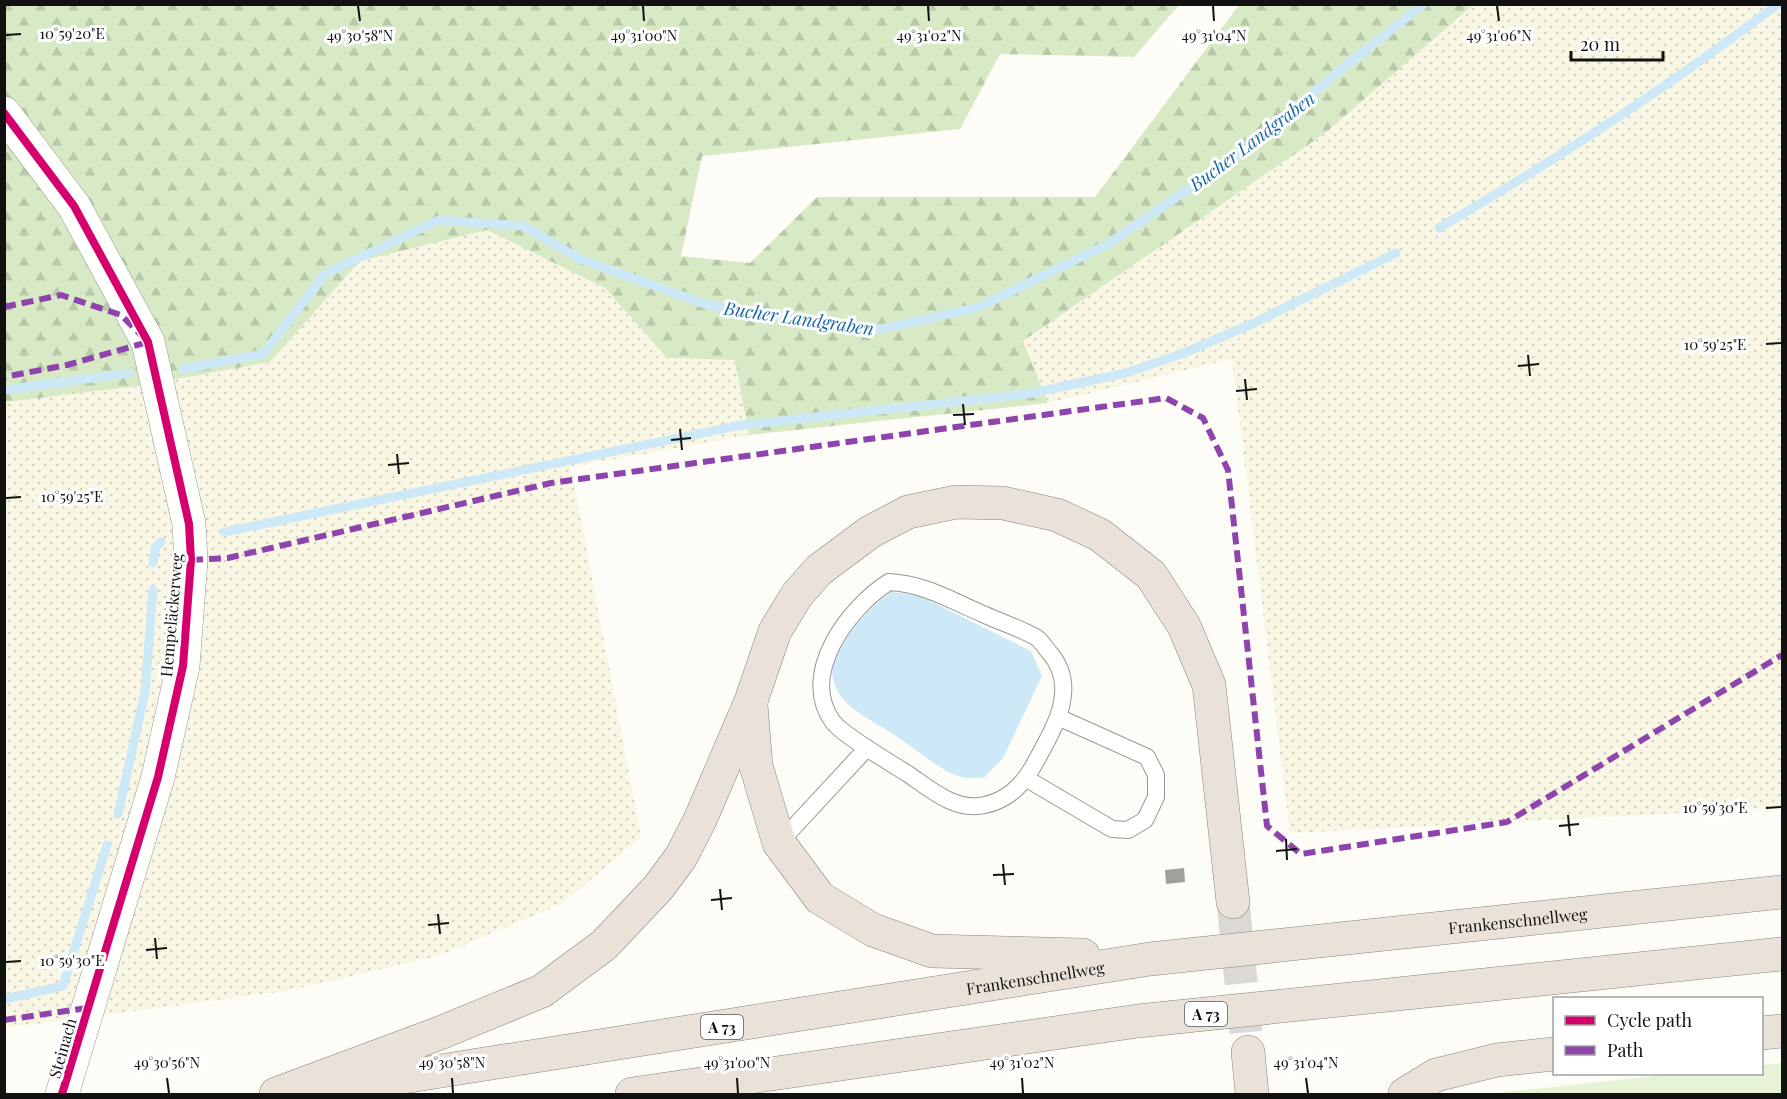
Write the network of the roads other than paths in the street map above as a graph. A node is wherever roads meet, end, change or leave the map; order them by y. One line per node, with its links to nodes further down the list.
1 (4, 113): 11 (street, Hempeläckerweg)
2 (751, 700): 6 (highway); 8 (highway); 17 (highway)
3 (1060, 718): 4 (lane); 5 (lane); 5 (lane)
4 (867, 748): 5 (lane); 6 (lane)
5 (1027, 779)
6 (779, 843): 10 (highway)
7 (1782, 892): 10 (highway, Frankenschnellweg / A 73)
8 (1233, 902)
9 (1782, 954): 19 (highway, A 73)
10 (1150, 958): 18 (highway, Frankenschnellweg / A 73)
11 (87, 1008): 16 (street, Steinach)
12 (1782, 1031): 13 (highway)
13 (1763, 1033)
14 (1248, 1052): 20 (highway)
15 (1553, 1054): 21 (highway)
16 (62, 1095)
17 (276, 1095)
18 (293, 1095)
19 (632, 1095)
20 (1252, 1095)
21 (1405, 1095)

